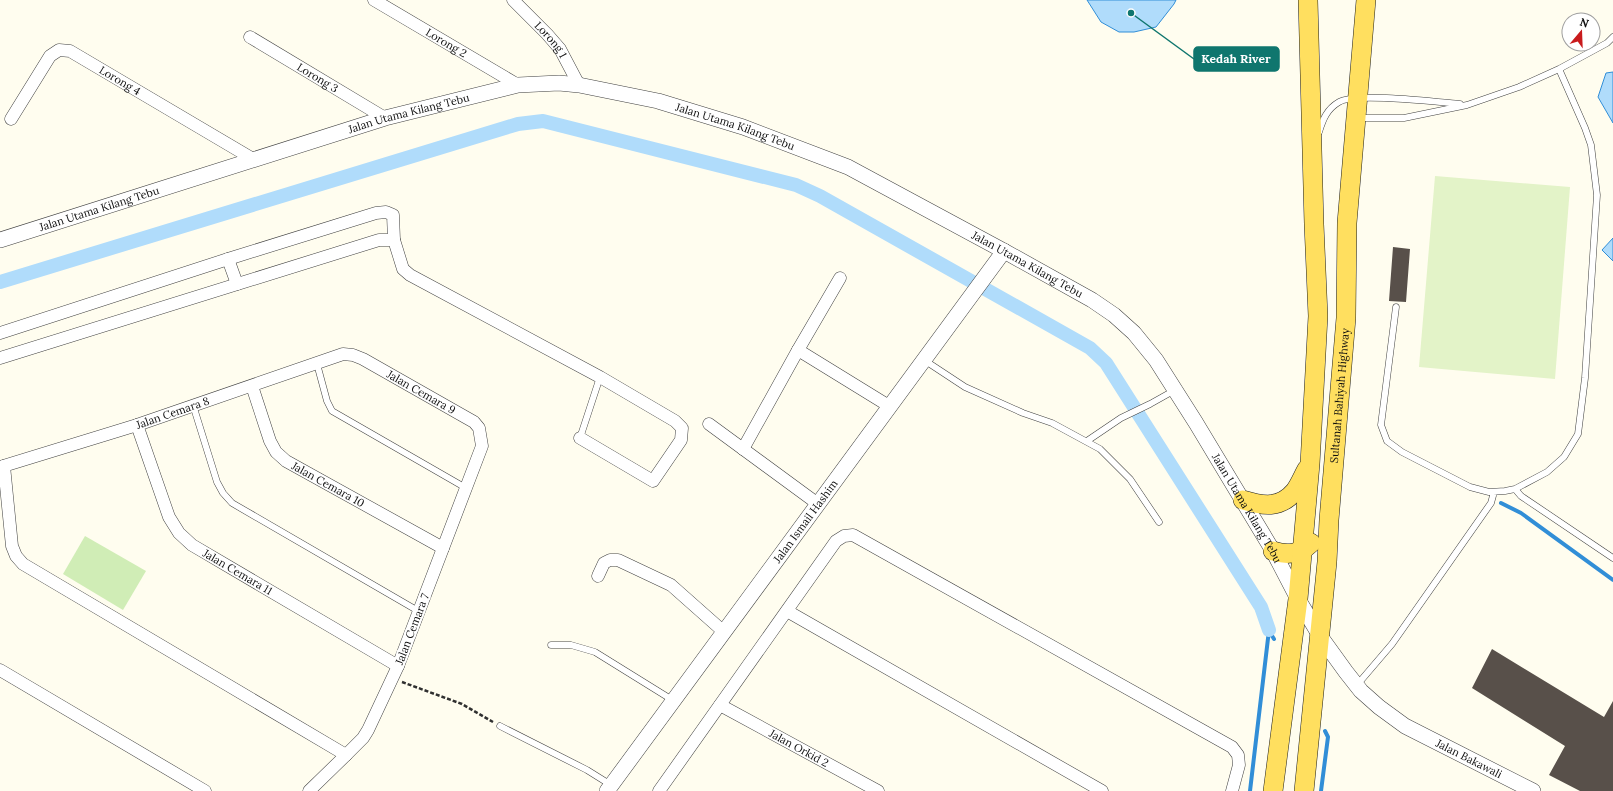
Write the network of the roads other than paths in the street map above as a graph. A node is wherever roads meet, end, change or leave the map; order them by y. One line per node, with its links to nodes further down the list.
1 (374, 0): 9 (street, Lorong 2)
2 (513, 0): 10 (street, Lorong 1)
3 (1308, 0): 16 (main road, Sultanah Bahiyah Highway)
4 (1366, 0): 11 (main road, Sultanah Bahiyah Highway)
5 (250, 37): 13 (street, Lorong 3)
6 (1613, 37): 7 (lane)
7 (1610, 42): 8 (lane)
8 (1559, 69): 12 (lane); 45 (lane)
9 (518, 85): 10 (street, Jalan Utama Kilang Tebu); 13 (street, Jalan Utama Kilang Tebu)
10 (579, 85): 20 (street, Jalan Utama Kilang Tebu)
11 (1357, 97): 12 (lane); 14 (main road, Sultanah Bahiyah Highway); 16 (lane)
12 (1467, 105): 14 (lane)
13 (385, 118): 17 (street, Jalan Utama Kilang Tebu)
14 (1356, 118): 49 (main road, Sultanah Bahiyah Highway)
15 (11, 119): 17 (street, Lorong 4)
16 (1312, 154): 42 (main road, Sultanah Bahiyah Highway)
17 (253, 159): 18 (street, Jalan Utama Kilang Tebu)
18 (0, 240)
19 (394, 240): 21 (street); 23 (street); 31 (street)
20 (1004, 251): 29 (street, Jalan Ismail Hashim); 33 (street, Jalan Utama Kilang Tebu)
21 (228, 259): 23 (street); 25 (street)
22 (840, 278): 26 (street)
23 (237, 284): 28 (street)
24 (1396, 307): 46 (lane)
25 (0, 333)
26 (798, 350): 35 (street); 41 (street)
27 (343, 354): 30 (street, Jalan Cemara 8); 40 (street, Jalan Cemara 9)
28 (0, 358)
29 (924, 360): 35 (street, Jalan Ismail Hashim); 39 (lane)
30 (317, 364): 32 (street, Jalan Cemara 8); 44 (lane)
31 (600, 377): 38 (lane); 38 (street)
32 (252, 386): 34 (street, Jalan Cemara 8); 51 (street, Jalan Cemara 10)
33 (1175, 390): 39 (lane); 47 (street, Jalan Utama Kilang Tebu)
34 (193, 405): 37 (street, Jalan Cemara 8); 58 (lane)
35 (890, 406): 48 (street, Jalan Ismail Hashim)
36 (709, 424): 41 (street)
37 (137, 425): 43 (street, Jalan Cemara 8); 62 (street, Jalan Cemara 11)
38 (580, 438)
39 (1087, 441): 50 (lane)
40 (482, 446): 44 (street, Jalan Cemara 7)
41 (743, 449): 48 (street)
42 (1310, 464): 47 (main road); 53 (main road, Sultanah Bahiyah Highway)
43 (2, 466): 68 (street)
44 (466, 488): 51 (street, Jalan Cemara 7)
45 (1515, 488): 46 (lane); 54 (lane)
46 (1494, 492): 64 (lane)
47 (1243, 500): 52 (street, Jalan Utama Kilang Tebu)
48 (818, 504): 59 (street, Jalan Ismail Hashim)
49 (1329, 520): 53 (main road); 60 (main road, Sultanah Bahiyah Highway)
50 (1160, 522)
51 (443, 548): 58 (street, Jalan Cemara 7)
52 (1273, 551): 53 (main road); 56 (street, Jalan Utama Kilang Tebu)
53 (1302, 551): 56 (main road, Sultanah Bahiyah Highway)
54 (1613, 558)
55 (598, 576): 59 (street)
56 (1298, 599): 60 (street, Jalan Utama Kilang Tebu); 76 (main road, Sultanah Bahiyah Highway)
57 (787, 611): 66 (street); 74 (street); 75 (street)
58 (420, 612): 62 (street, Jalan Cemara 7)
59 (724, 632): 65 (street, Jalan Ismail Hashim)
60 (1320, 636): 64 (street, Jalan Utama Kilang Tebu); 77 (main road, Sultanah Bahiyah Highway)
61 (551, 644): 65 (lane)
62 (398, 666): 68 (street, Jalan Cemara 7)
63 (0, 670): 70 (street)
64 (1356, 685): 78 (street, Jalan Bakawali)
65 (674, 701): 69 (street, Jalan Ismail Hashim)
66 (720, 705): 72 (street); 73 (street, Jalan Orkid 2)
67 (500, 726): 69 (lane)
68 (346, 756): 71 (street, Jalan Cemara 7)
69 (609, 788)
70 (205, 791)
71 (309, 791)
72 (659, 791)
73 (878, 791)
74 (1102, 791)
75 (1232, 791)
76 (1273, 791)
77 (1304, 791)
78 (1533, 791)

